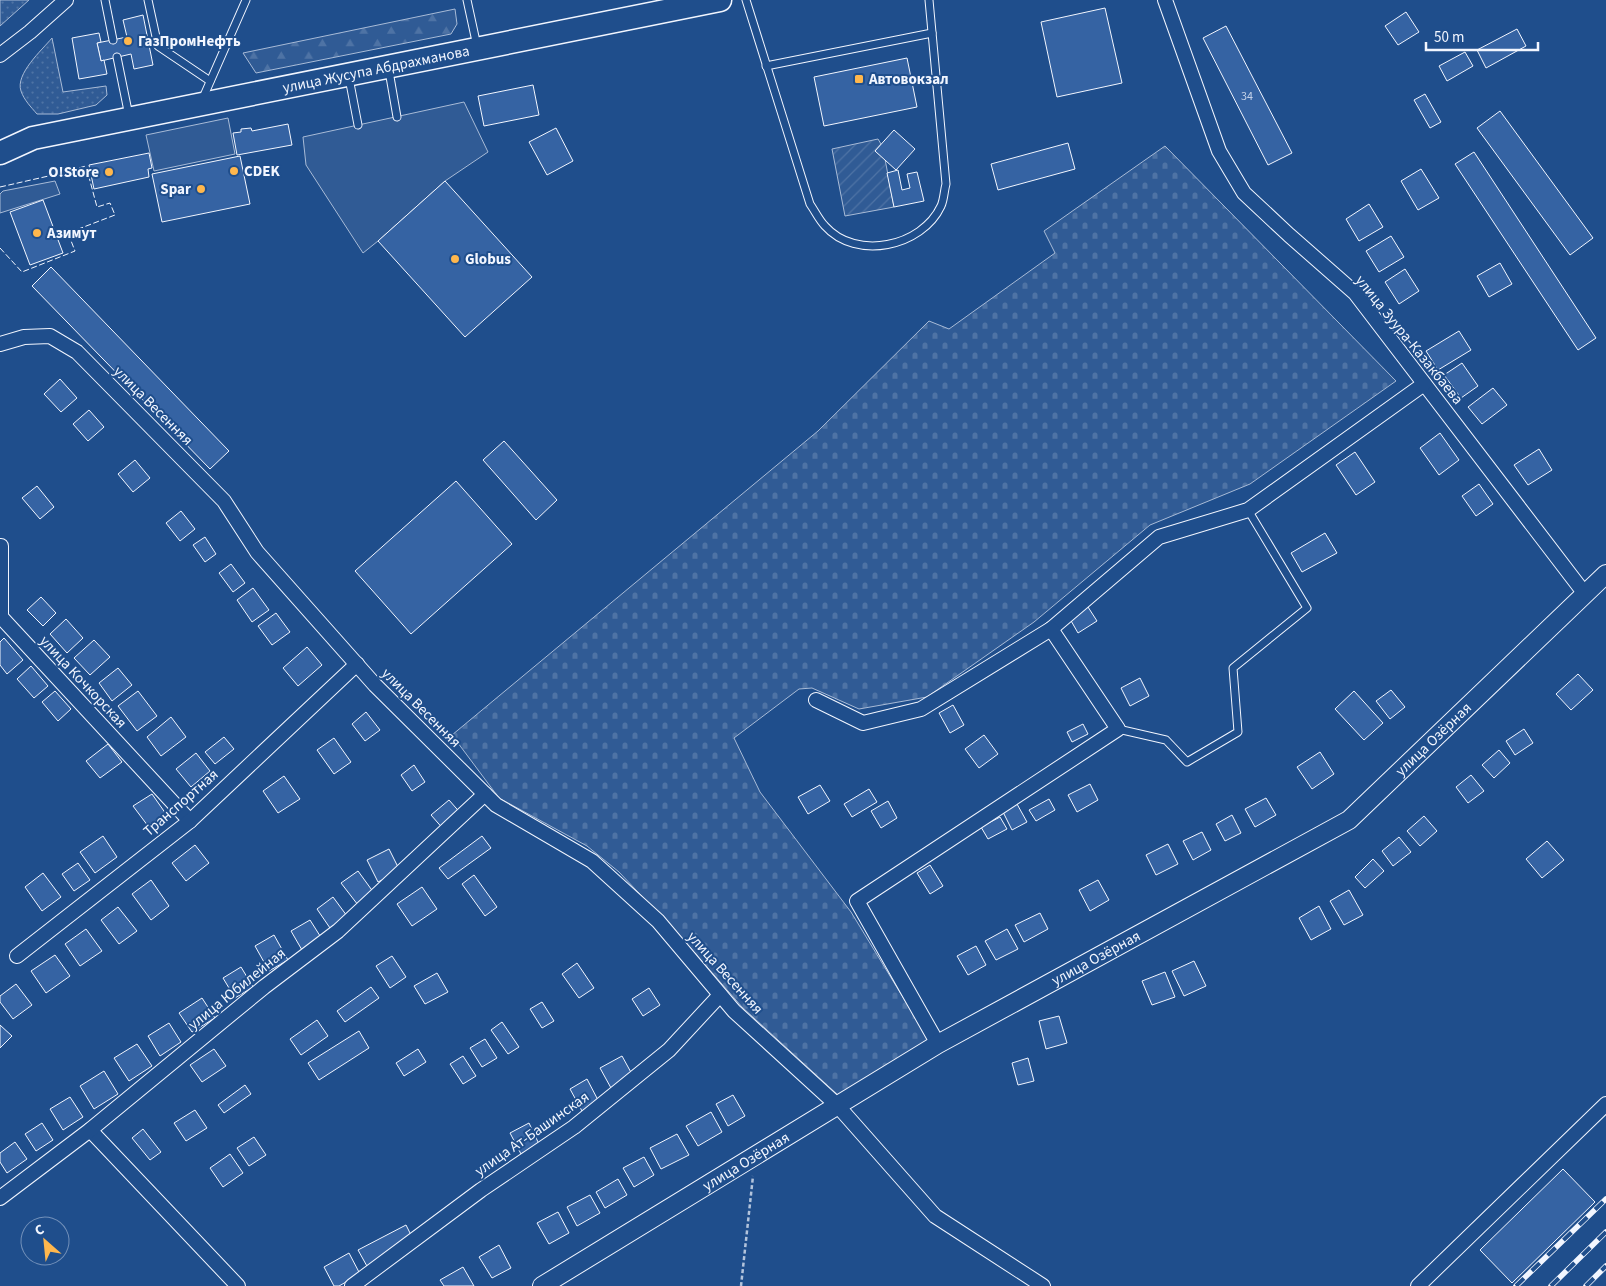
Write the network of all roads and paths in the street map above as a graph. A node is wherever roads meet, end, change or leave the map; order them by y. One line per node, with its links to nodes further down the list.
1 (66, 0): 13 (street)
2 (105, 0): 11 (lane)
3 (148, 0): 18 (lane)
4 (246, 0): 18 (lane)
5 (467, 0): 12 (lane)
6 (720, 0): 12 (highway, улица Жусупа Абдрахманова)
7 (746, 0): 15 (lane)
8 (929, 0): 10 (lane)
9 (1165, 0): 27 (street, улица Зуура-Казакбаева)
10 (932, 34): 15 (lane); 15 (lane)
11 (113, 40)
12 (478, 49): 16 (highway, улица Жусупа Абдрахманова)
13 (3, 52)
14 (117, 57): 21 (lane)
15 (766, 66)
16 (388, 67): 17 (highway, улица Жусупа Абдрахманова); 20 (lane)
17 (349, 75): 19 (highway, улица Жусупа Абдрахманова); 22 (lane)
18 (210, 82): 19 (lane)
19 (200, 105): 21 (highway, улица Жусупа Абдрахманова)
20 (397, 117)
21 (130, 120): 24 (highway, улица Жусупа Абдрахманова)
22 (358, 125)
23 (0, 136): 24 (highway, улица Жусупа Абдрахманова)
24 (33, 138): 25 (highway, улица Жусупа Абдрахманова)
25 (0, 153)
26 (0, 344): 33 (street, улица Весенняя)
27 (1424, 384): 28 (street); 31 (street, улица Зуура-Казакбаева)
28 (1248, 510): 32 (street); 35 (lane)
29 (0, 546): 37 (street, улица Кочкорская)
30 (1606, 574): 31 (street, улица Озёрная)
31 (1585, 594): 40 (street, улица Озёрная)
32 (1051, 629): 34 (street); 35 (street)
33 (357, 664): 36 (street, улица Весенняя); 37 (street, Транспортная)
34 (816, 700)
35 (1118, 729): 40 (street)
36 (485, 794): 39 (street, улица Весенняя); 43 (street, улица Юбилейная)
37 (190, 821): 38 (street, Транспортная)
38 (17, 956)
39 (720, 995): 42 (street, улица Весенняя); 47 (street, улица Ат-Башинская)
40 (938, 1044): 42 (street, улица Озёрная)
41 (1606, 1104): 51 (street)
42 (837, 1105): 44 (street, улица Озёрная); 50 (street, улица Весенняя)
43 (90, 1130): 45 (street, улица Юбилейная); 46 (street)
44 (755, 1156): 48 (street, улица Озёрная); 49 (path)
45 (0, 1198)
46 (238, 1286)
47 (352, 1286)
48 (542, 1286)
49 (741, 1286)
50 (1043, 1286)
51 (1418, 1286)

